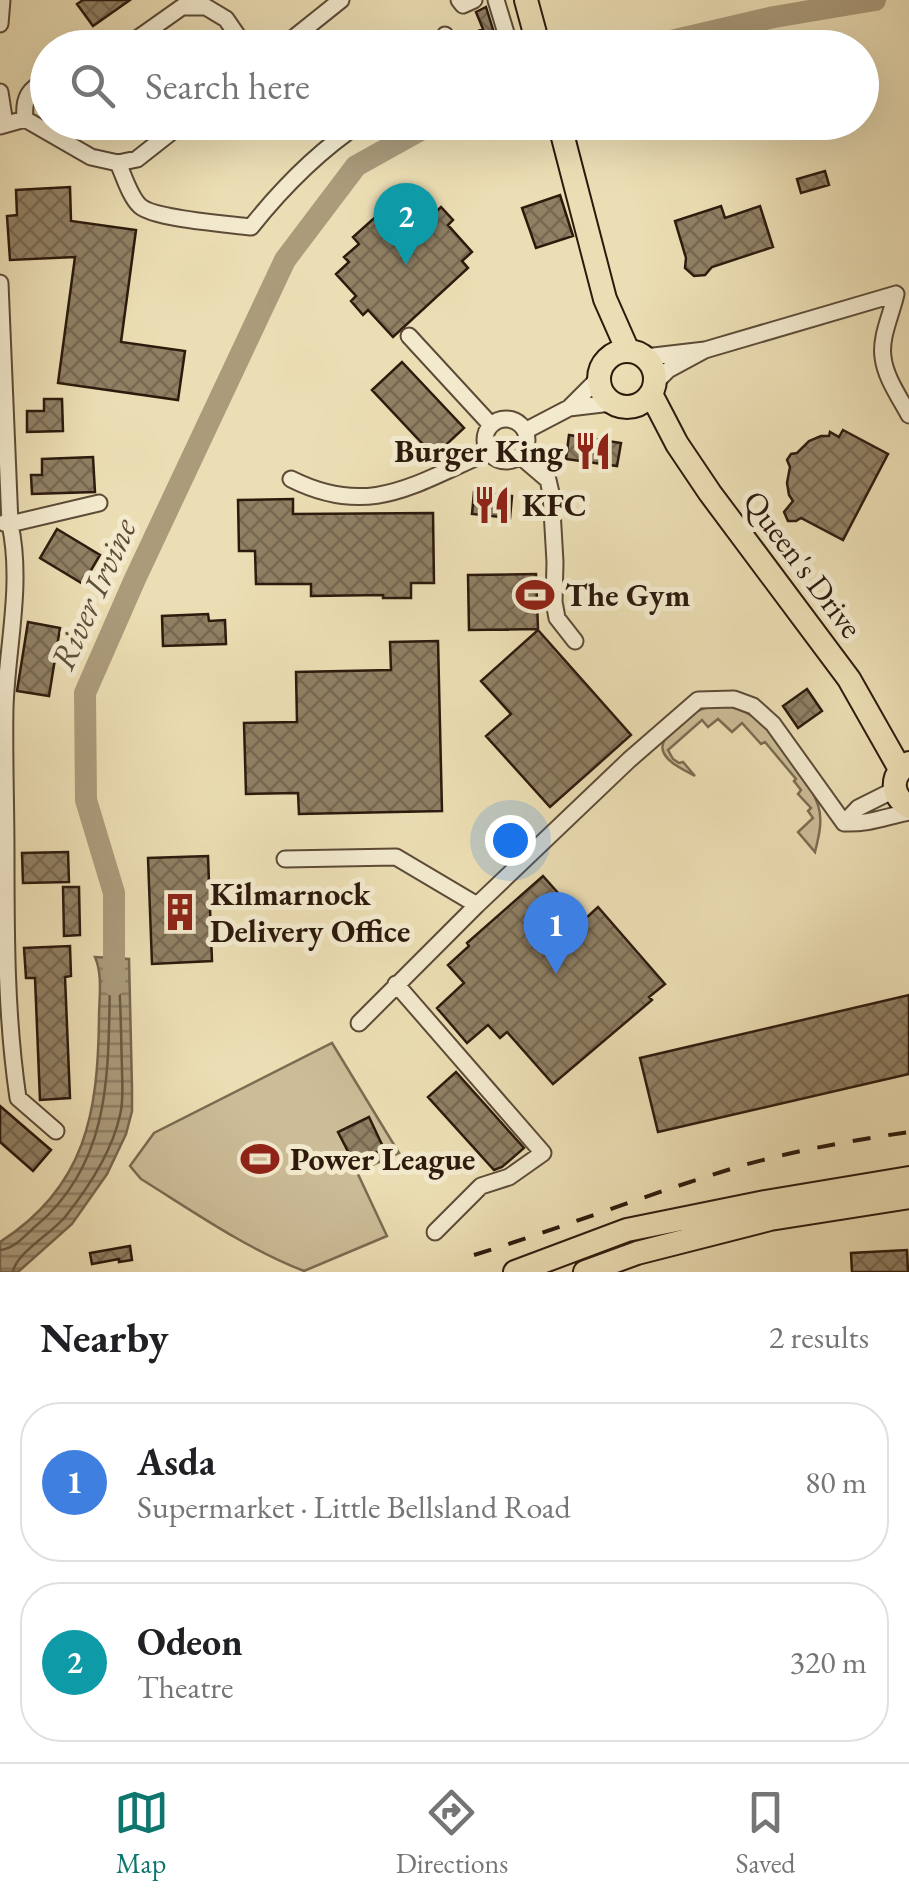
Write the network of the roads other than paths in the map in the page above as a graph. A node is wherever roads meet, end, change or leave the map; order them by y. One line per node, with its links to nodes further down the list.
1 (2, 0): 7 (street)
2 (341, 0): 10 (street)
3 (496, 0): 11 (street)
4 (526, 0): 12 (main road)
5 (465, 2): 6 (street)
6 (452, 19)
7 (0, 24)
8 (149, 30): 9 (street)
9 (234, 30)
10 (304, 30)
11 (500, 30)
12 (535, 30)
13 (30, 92): 15 (street)
14 (1, 112): 15 (street)
15 (25, 119): 16 (street)
16 (30, 122)
17 (61, 140): 21 (street)
18 (161, 140): 21 (street)
19 (339, 140): 21 (street)
20 (564, 140): 23 (main road)
21 (118, 163)
22 (0, 283): 24 (street)
23 (605, 299): 27 (main road); 28 (main road)
24 (1, 314): 40 (street)
25 (409, 336): 33 (street)
26 (705, 350): 27 (street); 29 (street); 32 (street)
27 (637, 354): 28 (main road); 29 (main road)
28 (600, 372): 30 (main road); 31 (street)
29 (653, 388): 30 (main road); 35 (main road, Queen's Drive)
30 (618, 406): 31 (street); 35 (main road, Queen's Drive)
31 (568, 408): 34 (street)
32 (909, 416)
33 (491, 426): 34 (street); 36 (street)
34 (525, 430): 37 (street)
35 (677, 444): 44 (main road, Queen's Drive)
36 (489, 452): 37 (street); 38 (street)
37 (520, 456): 41 (street)
38 (291, 479)
39 (99, 503): 40 (street)
40 (5, 523): 42 (street)
41 (576, 641)
42 (5, 647): 43 (street)
43 (2, 767): 46 (street)
44 (905, 782): 45 (street); 45 (street)
45 (844, 824): 48 (street)
46 (3, 853): 51 (street)
47 (285, 859): 48 (street)
48 (476, 905): 49 (street)
49 (396, 984): 50 (street); 54 (street)
50 (359, 1023)
51 (56, 1131)
52 (909, 1178): 55 (main road)
53 (909, 1197): 56 (main road)
54 (435, 1232)
55 (515, 1272)
56 (585, 1272)

